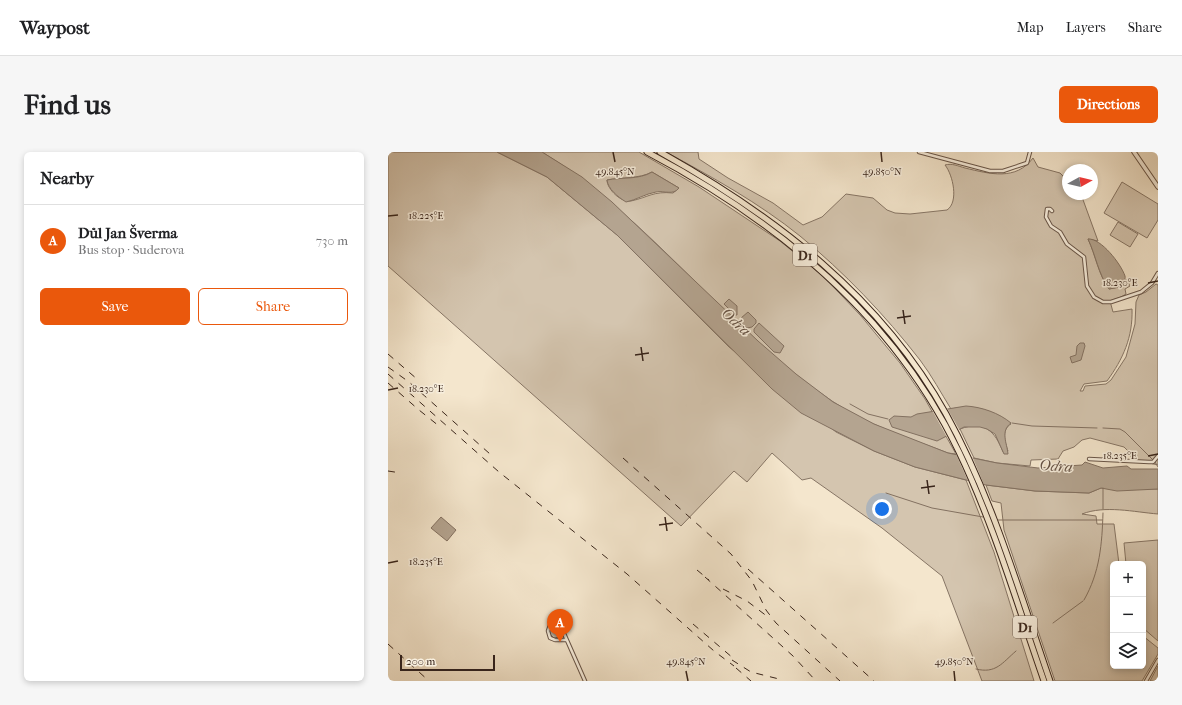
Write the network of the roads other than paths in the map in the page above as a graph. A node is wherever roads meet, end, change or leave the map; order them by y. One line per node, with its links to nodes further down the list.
1 (647, 152): 16 (highway, D1)
2 (660, 152): 17 (highway, D1)
3 (919, 152): 4 (street)
4 (1030, 152)
5 (1134, 152): 6 (street)
6 (1158, 187)
7 (1052, 211): 8 (street)
8 (1158, 273)
9 (1158, 456): 10 (street)
10 (1089, 458)
11 (555, 614): 12 (street)
12 (558, 620): 13 (street); 13 (street)
13 (566, 640): 15 (street)
14 (1158, 660): 18 (street)
15 (585, 681)
16 (1044, 681)
17 (1050, 681)
18 (1146, 681)

